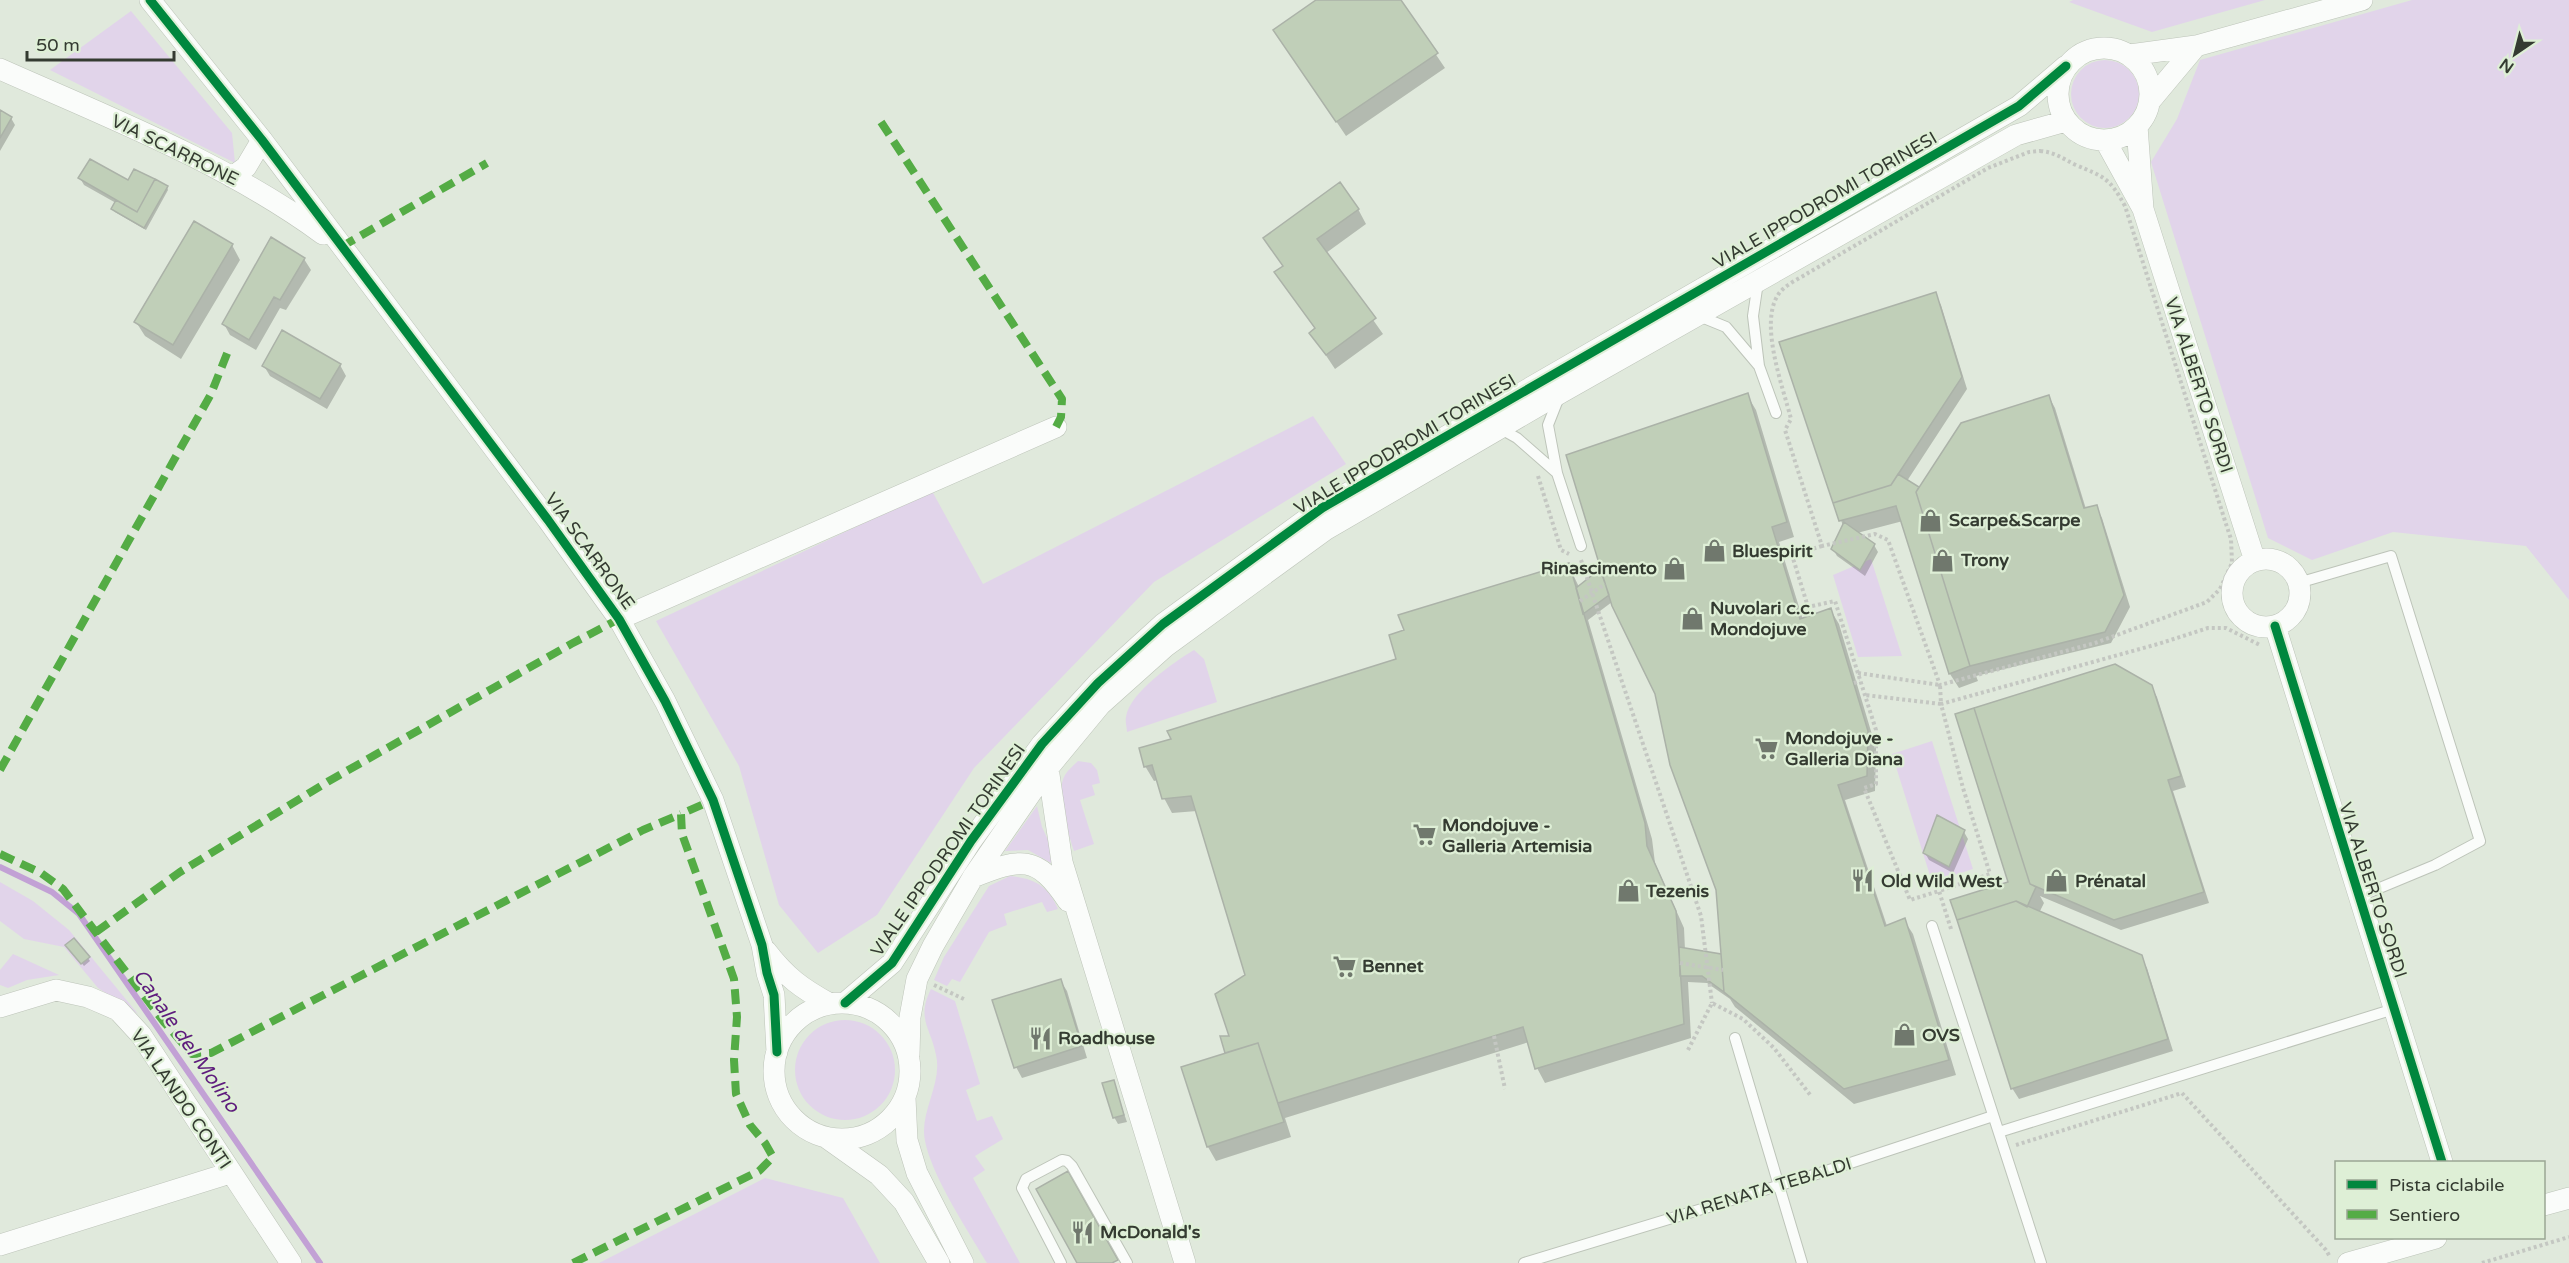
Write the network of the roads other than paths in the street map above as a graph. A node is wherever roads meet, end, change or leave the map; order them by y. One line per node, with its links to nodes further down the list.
1 (150, 0): 10 (street, VIA SCARRONE)
2 (2362, 0): 3 (street)
3 (2196, 46): 4 (street); 7 (street)
4 (2130, 55): 5 (street); 7 (street)
5 (2066, 66): 8 (street); 34 (street, VIALE IPPODROMI TORINESI)
6 (0, 69): 12 (street, VIA SCARRONE)
7 (2150, 101): 9 (street)
8 (2066, 121): 11 (street); 15 (street, VIALE IPPODROMI TORINESI)
9 (2137, 126): 11 (street); 13 (street, VIA ALBERTO SORDI)
10 (258, 136): 12 (street); 14 (street, VIA SCARRONE)
11 (2105, 140): 13 (street, VIA ALBERTO SORDI)
12 (232, 177): 14 (street, VIA SCARRONE)
13 (2143, 209): 24 (street, VIA ALBERTO SORDI)
14 (341, 247): 26 (street, VIA SCARRONE)
15 (1758, 282): 16 (street, VIALE IPPODROMI TORINESI); 17 (lane)
16 (1699, 316): 17 (lane); 18 (street, VIALE IPPODROMI TORINESI)
17 (1759, 366): 19 (lane)
18 (1562, 392): 21 (street, VIALE IPPODROMI TORINESI); 22 (lane)
19 (1776, 413)
20 (1056, 427): 26 (street)
21 (1501, 429): 22 (lane); 28 (street, VIALE IPPODROMI TORINESI)
22 (1557, 473): 23 (lane)
23 (1581, 546)
24 (2255, 561): 25 (street); 27 (street)
25 (2298, 583): 27 (street); 30 (lane, VIA ALBERTO SORDI)
26 (619, 619): 33 (street, VIA SCARRONE)
27 (2275, 626): 30 (street, VIA ALBERTO SORDI)
28 (1048, 768): 29 (street, VIALE IPPODROMI TORINESI); 31 (street)
29 (973, 877): 31 (street); 39 (street, VIALE IPPODROMI TORINESI)
30 (2357, 897): 36 (street, VIA ALBERTO SORDI)
31 (1078, 918): 56 (street)
32 (1932, 926): 41 (lane)
33 (762, 945): 34 (street, VIA SCARRONE); 38 (street, VIA SCARRONE)
34 (837, 1003): 38 (street); 39 (street)
35 (0, 1007): 45 (street, VIA LANDO CONTI)
36 (2394, 1009): 42 (lane); 44 (street, VIA ALBERTO SORDI)
37 (1735, 1038): 46 (lane)
38 (777, 1052): 43 (street)
39 (909, 1055): 40 (street)
40 (905, 1098): 43 (street); 53 (street)
41 (1993, 1116): 42 (lane); 46 (lane, VIA RENATA TEBALDI)
42 (1999, 1132): 59 (lane)
43 (824, 1136): 52 (street)
44 (2442, 1161)
45 (230, 1173): 50 (street); 51 (street, VIA LANDO CONTI)
46 (1778, 1185): 57 (lane, VIA RENATA TEBALDI); 58 (lane)
47 (2569, 1198): 48 (street)
48 (2545, 1205)
49 (2432, 1239): 60 (street)
50 (0, 1245)
51 (291, 1263)
52 (939, 1263)
53 (963, 1263)
54 (1061, 1263): 55 (lane)
55 (1127, 1263)
56 (1185, 1263)
57 (1524, 1263)
58 (1802, 1263)
59 (2041, 1263)
60 (2348, 1263)

